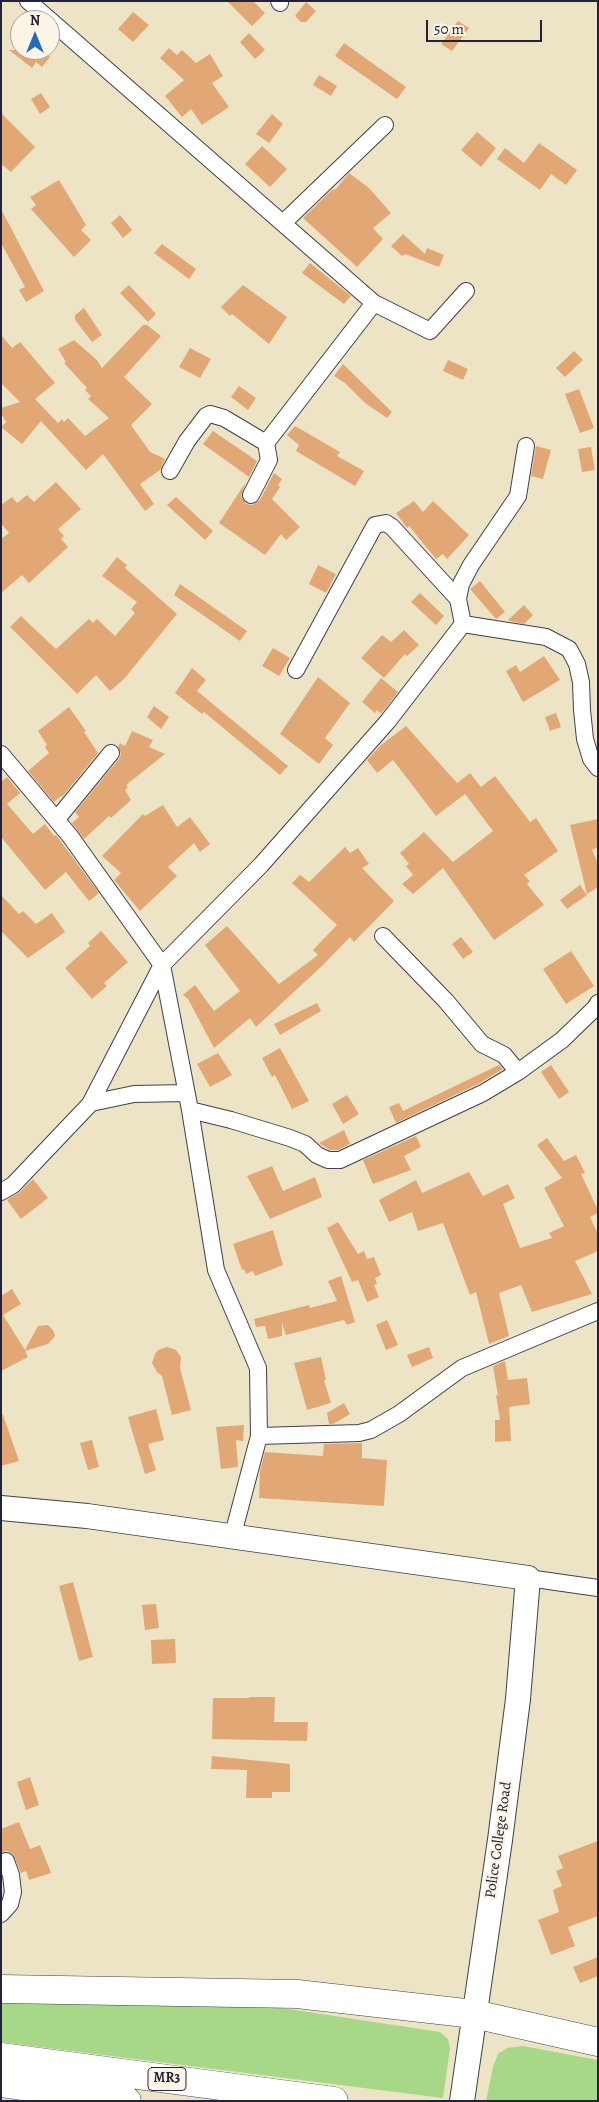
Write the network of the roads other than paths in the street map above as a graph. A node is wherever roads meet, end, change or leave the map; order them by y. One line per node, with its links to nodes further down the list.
1 (28, 1): 2 (street)
2 (38, 10)
3 (60, 29): 5 (street)
4 (385, 125): 5 (street)
5 (284, 222): 7 (street)
6 (466, 291): 7 (street)
7 (374, 302): 8 (street)
8 (266, 443): 10 (street); 11 (street)
9 (526, 446): 12 (street)
10 (170, 471)
11 (251, 495)
12 (458, 599): 13 (street); 14 (street)
13 (463, 624): 17 (street); 20 (street)
14 (296, 670)
15 (111, 753): 18 (street)
16 (1, 754): 18 (street)
17 (598, 768)
18 (57, 819): 20 (street)
19 (383, 936): 22 (street)
20 (162, 965): 23 (street); 24 (street)
21 (598, 1004): 22 (street)
22 (518, 1072): 25 (street)
23 (186, 1093): 24 (street); 25 (street)
24 (91, 1102): 26 (street)
25 (190, 1110): 28 (street)
26 (1, 1192)
27 (598, 1311): 28 (street)
28 (260, 1436): 30 (street)
29 (1, 1508): 30 (street)
30 (232, 1538): 31 (street)
31 (528, 1578): 32 (street); 36 (street, Police College Road)
32 (598, 1588)
33 (6, 1861): 34 (street)
34 (1, 1914)
35 (1, 1989): 36 (highway)
36 (474, 2014): 37 (highway); 42 (street, Police College Road)
37 (598, 2042)
38 (1, 2057): 41 (highway, MR3)
39 (1, 2083): 40 (highway)
40 (127, 2101)
41 (334, 2101)
42 (462, 2101)

